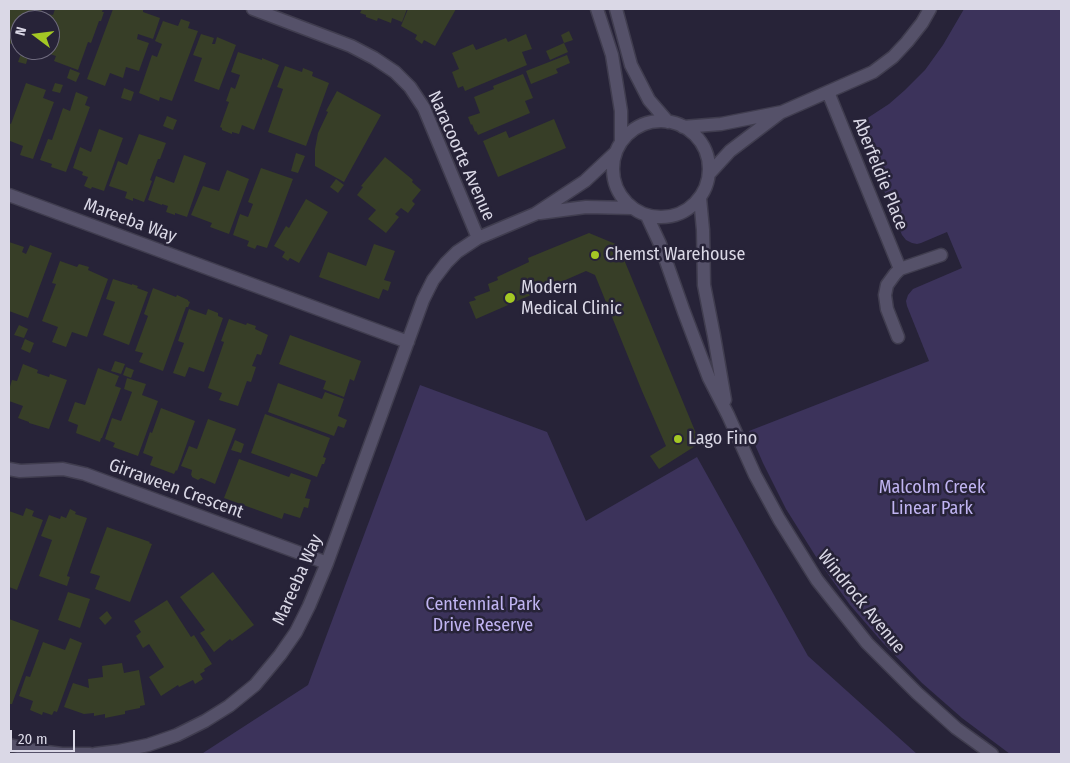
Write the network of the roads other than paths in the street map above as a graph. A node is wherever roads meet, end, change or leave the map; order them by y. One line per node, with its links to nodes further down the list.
1 (253, 9): 5 (street, Naracoorte Avenue)
2 (597, 9): 10 (street)
3 (616, 9): 8 (street)
4 (930, 9): 6 (street)
5 (267, 11): 17 (street, Naracoorte Avenue)
6 (828, 92): 7 (street); 19 (street, Aberfeldie Place)
7 (782, 112): 9 (street); 11 (street)
8 (668, 122): 9 (street); 10 (street)
9 (683, 127): 11 (street)
10 (619, 147): 14 (street); 15 (street, Mareeba Way)
11 (708, 174): 13 (street)
12 (9, 195): 21 (street, Mareeba Way)
13 (700, 198): 16 (street); 22 (street, Windrock Avenue)
14 (632, 208): 15 (street, Mareeba Way); 16 (street)
15 (535, 214): 17 (street, Mareeba Way)
16 (647, 216): 22 (street, Windrock Avenue)
17 (478, 238): 21 (street, Mareeba Way)
18 (941, 255): 19 (street)
19 (900, 268): 20 (street)
20 (898, 337)
21 (408, 342): 24 (street, Mareeba Way)
22 (728, 415): 28 (street, Windrock Avenue)
23 (9, 469): 24 (street, Girraween Crescent)
24 (327, 563): 27 (street, Mareeba Way)
25 (9, 744): 26 (street)
26 (90, 754)
27 (95, 754)
28 (992, 754)

